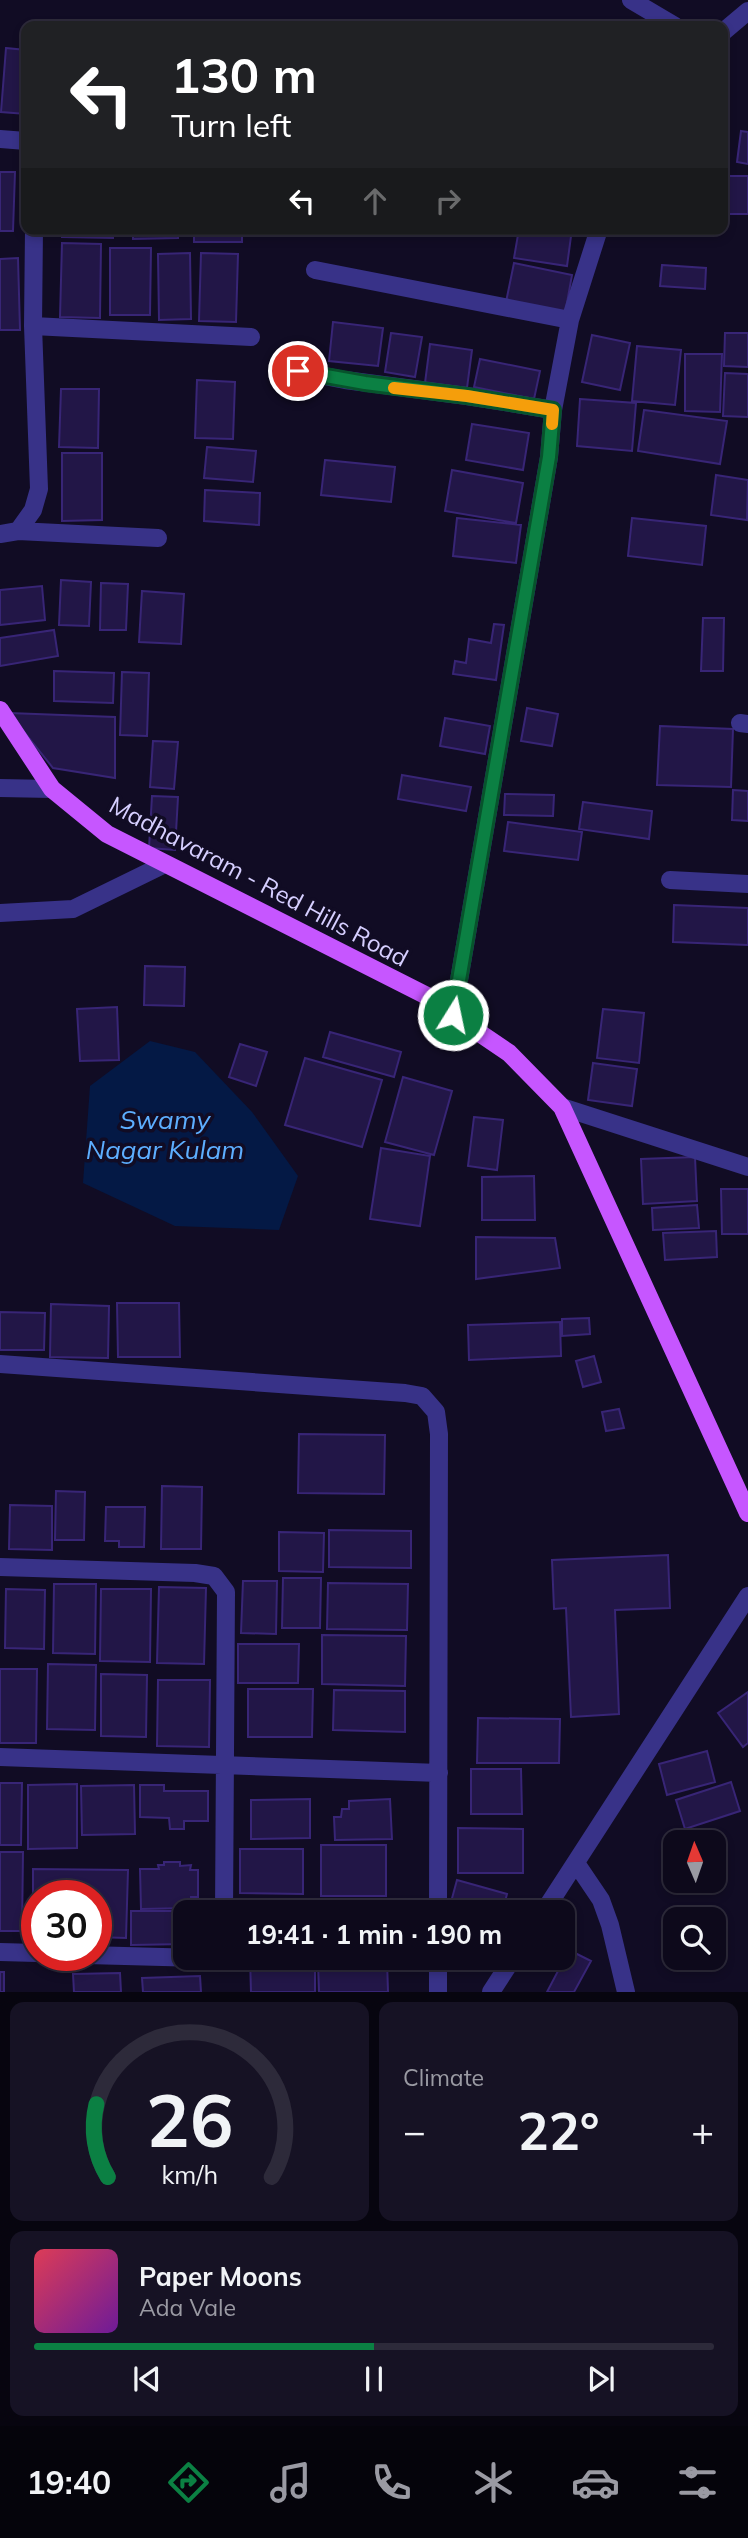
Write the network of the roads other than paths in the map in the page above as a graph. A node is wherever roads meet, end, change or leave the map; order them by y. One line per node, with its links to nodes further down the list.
1 (631, 0): 4 (street)
2 (736, 0): 5 (street)
3 (748, 11): 5 (street)
4 (667, 21)
5 (729, 28)
6 (0, 139): 7 (street)
7 (21, 141)
8 (34, 235): 12 (street)
9 (597, 235): 11 (street)
10 (314, 270): 11 (street)
11 (570, 320): 15 (street)
12 (33, 326): 13 (street); 16 (street)
13 (251, 337)
14 (298, 371): 15 (street)
15 (553, 410): 26 (street)
16 (18, 531): 17 (street); 18 (street)
17 (0, 534)
18 (158, 538)
19 (0, 710): 21 (main road, Madhavaram - Red Hills Road)
20 (0, 788): 21 (street)
21 (52, 789): 22 (main road, Madhavaram - Red Hills Road)
22 (165, 864): 25 (street); 26 (main road, Madhavaram - Red Hills Road)
23 (670, 880): 24 (street)
24 (748, 884)
25 (0, 913)
26 (453, 1015): 27 (main road, Madhavaram - Red Hills Road)
27 (562, 1107): 28 (street); 30 (main road, Madhavaram - Red Hills Road)
28 (748, 1167)
29 (0, 1364): 35 (street)
30 (748, 1513)
31 (0, 1567): 34 (street)
32 (748, 1596): 36 (street)
33 (0, 1757): 34 (street)
34 (225, 1766): 35 (street); 37 (street)
35 (439, 1773): 38 (street)
36 (576, 1863): 39 (street); 48 (street)
37 (224, 1900)
38 (438, 1900)
39 (552, 1900)
40 (0, 1952): 41 (street)
41 (21, 1953)
42 (112, 1956): 43 (street)
43 (173, 1957)
44 (438, 1970): 46 (street)
45 (505, 1970): 47 (street)
46 (438, 1992)
47 (491, 1992)
48 (626, 1992)

